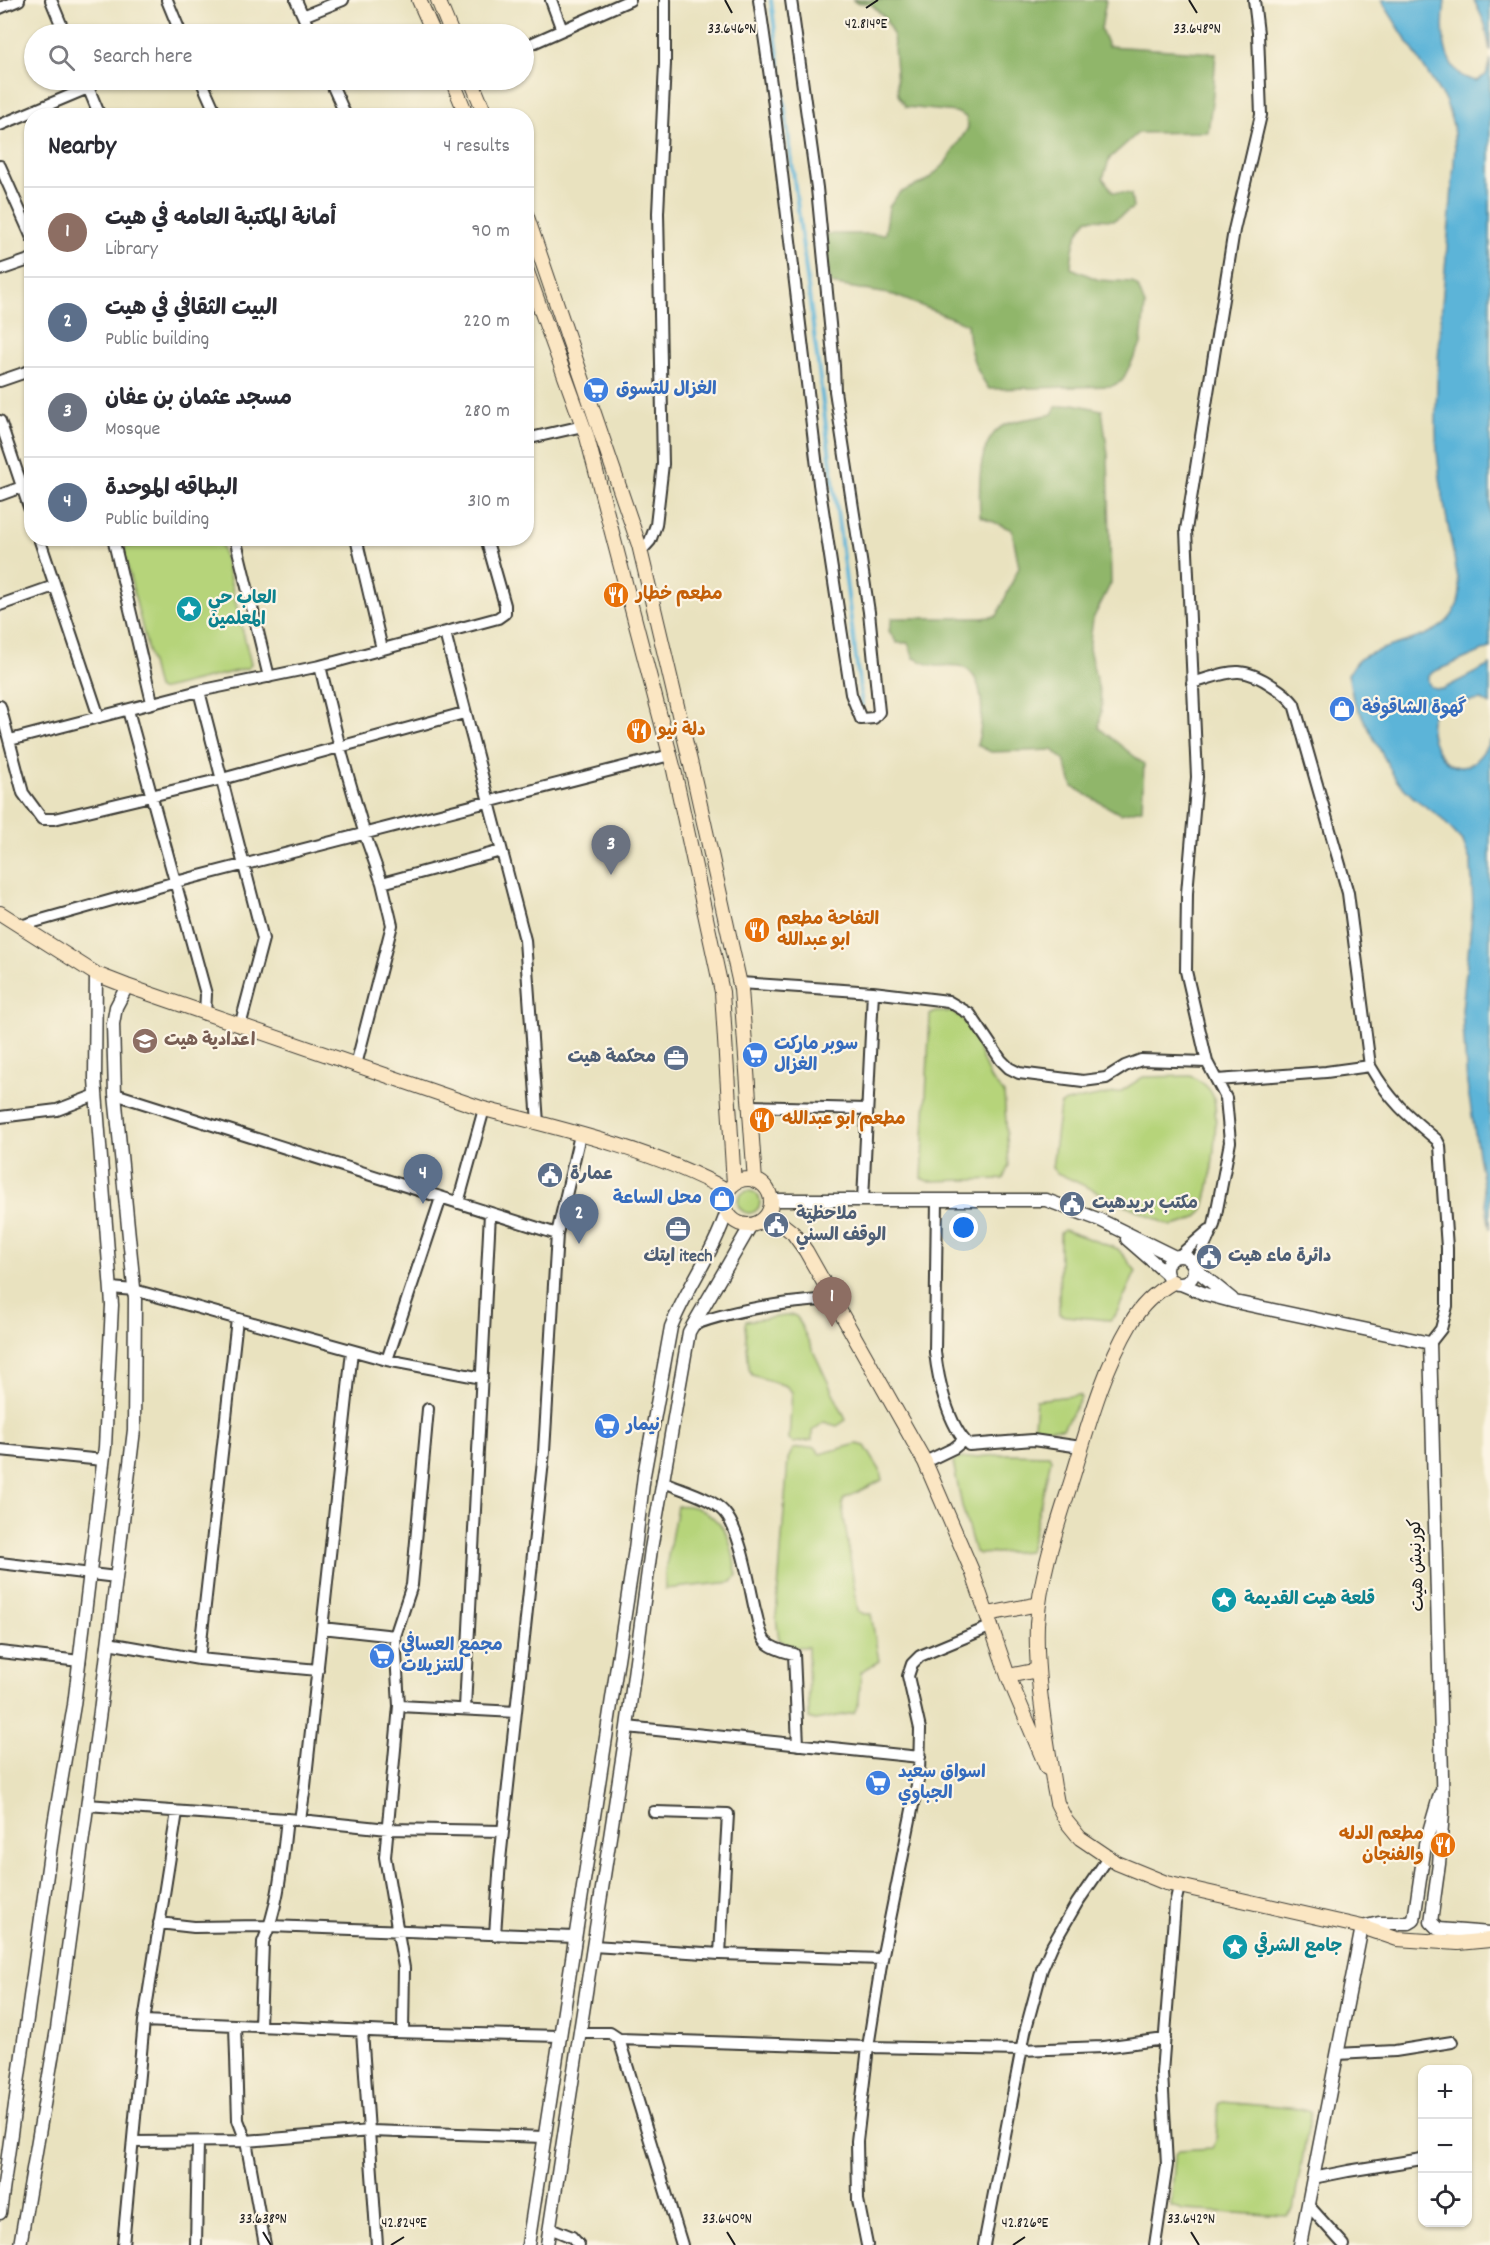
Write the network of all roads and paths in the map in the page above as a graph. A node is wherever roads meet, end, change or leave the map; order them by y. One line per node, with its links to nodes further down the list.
1 (19, 0): 14 (street)
2 (51, 0): 16 (street)
3 (167, 0): 17 (street)
4 (296, 0): 15 (street)
5 (343, 0): 15 (street)
6 (419, 0): 19 (main road)
7 (438, 0): 20 (main road)
8 (551, 0): 21 (street)
9 (630, 0): 21 (street)
10 (665, 0): 56 (street)
11 (759, 0): 12 (street)
12 (791, 0)
13 (1254, 0): 65 (street)
14 (0, 8)
15 (303, 16): 18 (street)
16 (61, 24)
17 (177, 24)
18 (307, 24)
19 (430, 24)
20 (448, 24)
21 (562, 30): 22 (street)
22 (534, 42)
23 (74, 90): 29 (street)
24 (89, 90): 30 (street)
25 (205, 90): 31 (street)
26 (334, 90): 32 (street)
27 (456, 90): 33 (main road)
28 (475, 90): 34 (main road)
29 (36, 108)
30 (97, 108)
31 (213, 108)
32 (342, 108)
33 (464, 108)
34 (483, 108)
35 (24, 114): 36 (street)
36 (0, 125)
37 (0, 166): 38 (street)
38 (24, 220)
39 (534, 238): 56 (main road)
40 (24, 262): 41 (street)
41 (0, 270)
42 (534, 290): 46 (main road)
43 (24, 373): 44 (street)
44 (0, 381)
45 (0, 421): 48 (street)
46 (583, 426): 47 (street); 60 (main road)
47 (534, 437)
48 (22, 488): 49 (street); 50 (street)
49 (24, 494)
50 (0, 495)
51 (42, 546): 57 (street)
52 (114, 546): 67 (street)
53 (237, 546): 64 (street)
54 (358, 546): 62 (street)
55 (488, 546): 61 (street)
56 (640, 552): 59 (main road)
57 (54, 586): 58 (street); 71 (street)
58 (0, 605)
59 (654, 608): 60 (main road); 86 (main road)
60 (633, 614): 74 (main road)
61 (445, 633): 62 (street); 70 (street)
62 (382, 649): 63 (street)
63 (320, 666): 64 (street); 73 (street)
64 (268, 677): 66 (street)
65 (1192, 683): 91 (street); 93 (street)
66 (199, 691): 67 (street); 75 (street)
67 (152, 702): 69 (street)
68 (0, 706): 72 (street)
69 (128, 710): 71 (street); 76 (street)
70 (464, 713): 73 (street); 77 (street)
71 (99, 717): 72 (street)
72 (10, 740): 76 (street)
73 (340, 748): 75 (street); 78 (street)
74 (670, 755): 77 (street); 104 (main road)
75 (222, 779): 76 (street); 80 (street)
76 (152, 796): 81 (street)
77 (488, 804): 78 (street); 79 (street)
78 (365, 835): 80 (street); 82 (street)
79 (501, 851): 82 (street); 101 (street)
80 (244, 865): 81 (street); 90 (street)
81 (177, 882): 84 (street); 89 (street)
82 (382, 883): 92 (street)
83 (0, 913): 84 (main road)
84 (20, 926): 85 (main road)
85 (96, 974): 87 (main road); 96 (street)
86 (740, 983): 88 (street); 97 (main road)
87 (127, 986): 89 (main road); 95 (street)
88 (873, 992): 91 (street); 98 (street)
89 (205, 1014): 90 (main road)
90 (240, 1026): 92 (main road)
91 (1208, 1062): 94 (street)
92 (356, 1065): 99 (main road)
93 (1370, 1066): 94 (street); 125 (street)
94 (1216, 1080): 113 (street)
95 (115, 1094): 105 (street); 120 (street)
96 (96, 1095): 100 (street); 119 (street)
97 (750, 1106): 98 (street); 103 (main road)
98 (867, 1109): 106 (street)
99 (484, 1110): 101 (main road); 108 (street)
100 (0, 1118)
101 (538, 1123): 102 (main road)
102 (580, 1135): 104 (main road); 115 (street)
103 (755, 1181): 104 (main road); 109 (main road)
104 (731, 1187): 110 (main road)
105 (441, 1197): 108 (street); 127 (street)
106 (863, 1200): 107 (street); 109 (street)
107 (937, 1200): 114 (street); 130 (street)
108 (458, 1203): 111 (street)
109 (769, 1207): 112 (main road); 121 (main road)
110 (727, 1211): 112 (main road); 173 (street)
111 (490, 1213): 115 (street); 128 (street)
112 (751, 1225): 124 (street)
113 (1214, 1225): 116 (street); 117 (street)
114 (1115, 1228): 116 (street); 118 (street)
115 (557, 1234): 152 (street)
116 (1177, 1256): 117 (street); 118 (street)
117 (1194, 1268): 118 (street); 122 (street)
118 (1173, 1280): 122 (street); 131 (main road)
119 (111, 1288): 120 (street); 133 (street)
120 (134, 1290): 123 (street); 138 (street)
121 (834, 1299): 124 (street); 134 (main road)
122 (1235, 1302): 125 (street)
123 (237, 1319): 126 (street); 145 (street)
124 (693, 1325): 135 (street)
125 (1430, 1343): 156 (street, كورنيش هيت)
126 (352, 1351): 127 (street); 141 (street)
127 (387, 1360): 128 (street)
128 (482, 1378): 151 (street)
129 (428, 1409): 142 (street)
130 (964, 1440): 131 (street); 134 (street)
131 (1081, 1447): 139 (main road)
132 (0, 1450): 133 (street)
133 (103, 1460): 137 (street)
134 (925, 1462): 140 (main road)
135 (662, 1481): 153 (street); 154 (street)
136 (0, 1563): 137 (street)
137 (91, 1575): 138 (street); 146 (street)
138 (116, 1576): 143 (street)
139 (1039, 1604): 140 (main road); 148 (main road)
140 (990, 1620): 149 (main road); 155 (street)
141 (322, 1628): 142 (street); 147 (street)
142 (395, 1636): 150 (street)
143 (108, 1643): 145 (street); 158 (street)
144 (0, 1652): 146 (street)
145 (200, 1659): 147 (street)
146 (80, 1661): 193 (street)
147 (318, 1670): 162 (street)
148 (1038, 1670): 149 (main road); 157 (main road)
149 (1008, 1676): 157 (main road)
150 (399, 1707): 151 (street); 163 (street)
151 (465, 1708): 152 (street)
152 (516, 1712): 164 (street)
153 (627, 1727): 154 (street); 175 (street)
154 (798, 1744): 155 (street)
155 (920, 1757): 177 (street)
156 (1442, 1786): 169 (street, كورنيش هيت); 171 (street, كورنيش هيت)
157 (1054, 1787): 165 (main road)
158 (87, 1805): 159 (street); 202 (street)
159 (177, 1812): 161 (street); 167 (street)
160 (654, 1812): 176 (street)
161 (287, 1819): 162 (street); 168 (street)
162 (300, 1820): 163 (street)
163 (388, 1829): 164 (street); 170 (street)
164 (503, 1831): 172 (street)
165 (1108, 1858): 166 (main road); 189 (street)
166 (1179, 1887): 169 (main road); 186 (street)
167 (159, 1923): 168 (street); 178 (street)
168 (269, 1926): 170 (street); 180 (street)
169 (1362, 1927): 174 (main road); 190 (street)
170 (399, 1931): 172 (street); 182 (street)
171 (1490, 1933)
172 (495, 1935): 173 (street)
173 (575, 1937): 184 (street)
174 (1490, 1940)
175 (593, 1946): 176 (street); 183 (street)
176 (720, 1954): 177 (street)
177 (882, 1959): 188 (street)
178 (144, 2021): 179 (street); 195 (street)
179 (235, 2025): 180 (street); 194 (street)
180 (260, 2026): 181 (street)
181 (362, 2031): 182 (street); 191 (street)
182 (404, 2032): 184 (street)
183 (580, 2034): 185 (street); 201 (street)
184 (560, 2036): 192 (street)
185 (619, 2039): 188 (street); 210 (street)
186 (1164, 2039): 189 (street); 213 (street)
187 (1452, 2042): 190 (street)
188 (868, 2047): 189 (street); 211 (street)
189 (1021, 2050): 212 (street)
190 (1337, 2054): 198 (street)
191 (370, 2131): 192 (street); 194 (street); 206 (street)
192 (544, 2137): 207 (street)
193 (5, 2141): 200 (street)
194 (246, 2141): 196 (street); 205 (street)
195 (133, 2142): 196 (street); 203 (street)
196 (198, 2142): 204 (street)
197 (1418, 2160): 198 (street)
198 (1313, 2178): 199 (street)
199 (1308, 2205): 214 (street); 215 (street)
200 (0, 2213)
201 (550, 2228): 208 (street); 209 (street)
202 (20, 2245)
203 (123, 2245)
204 (196, 2245)
205 (265, 2245)
206 (377, 2245)
207 (528, 2245)
208 (547, 2245)
209 (579, 2245)
210 (682, 2245)
211 (867, 2245)
212 (984, 2245)
213 (1155, 2245)
214 (1300, 2245)
215 (1344, 2245)

